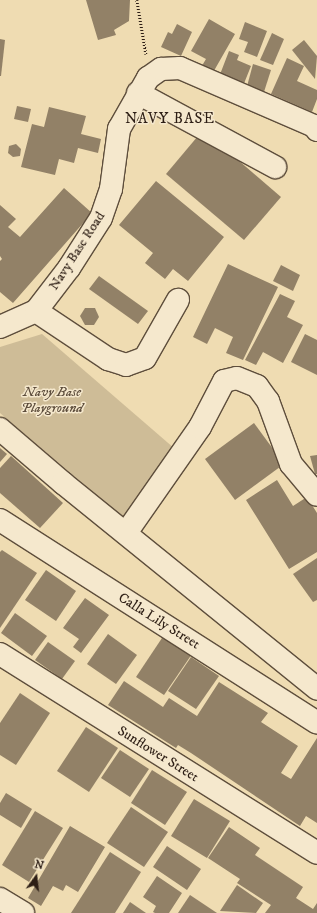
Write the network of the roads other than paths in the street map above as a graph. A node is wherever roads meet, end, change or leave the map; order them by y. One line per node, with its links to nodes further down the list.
1 (143, 86): 2 (street); 3 (street); 5 (street, Navy Base Road)
2 (317, 130)
3 (275, 167)
4 (178, 300): 5 (street)
5 (36, 312): 6 (street)
6 (0, 327)
7 (0, 429): 10 (street)
8 (317, 494): 10 (street)
9 (0, 520): 13 (street, Calla Lily Street)
10 (126, 533): 12 (street)
11 (0, 654): 14 (street, Sunflower Street)
12 (317, 689)
13 (317, 723)
14 (317, 853)
15 (0, 899): 16 (street)
16 (23, 913)

